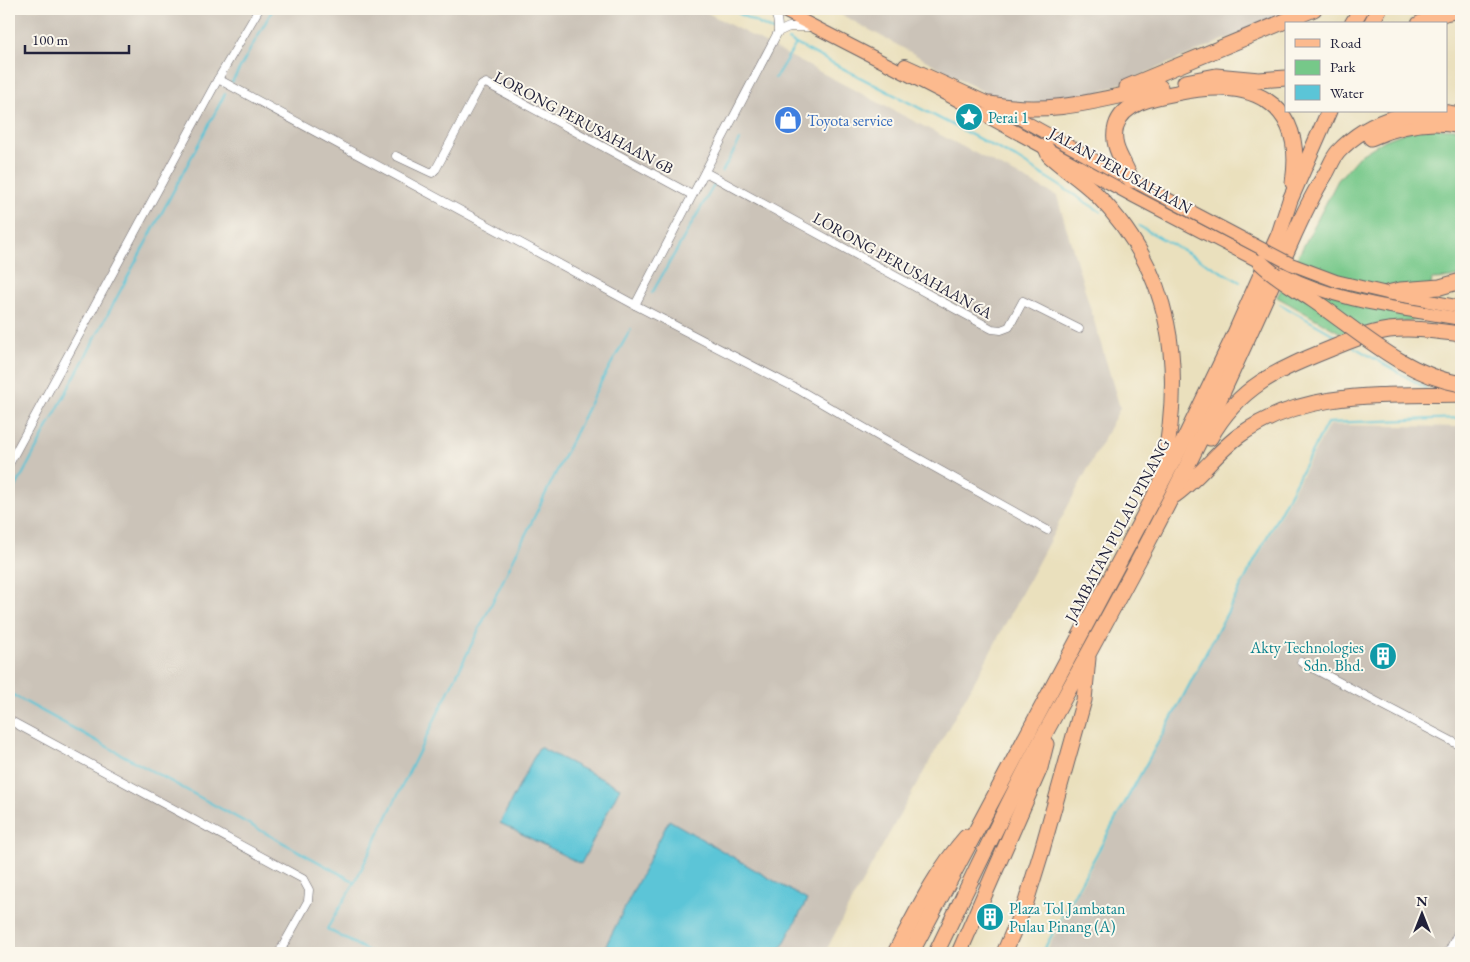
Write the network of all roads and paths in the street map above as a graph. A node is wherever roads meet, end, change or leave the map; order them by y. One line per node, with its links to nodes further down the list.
1 (259, 9): 15 (street)
2 (771, 9): 13 (street)
3 (780, 9): 12 (main road, JALAN PERUSAHAAN)
4 (798, 9): 17 (main road, JALAN PERUSAHAAN)
5 (1314, 9): 16 (highway)
6 (1361, 9): 9 (highway)
7 (1379, 9): 10 (highway)
8 (1461, 10): 11 (highway)
9 (1353, 22)
10 (1372, 22)
11 (1424, 22)
12 (817, 28): 13 (street); 23 (main road, JALAN PERUSAHAAN)
13 (778, 32): 25 (street)
14 (1285, 78): 16 (highway)
15 (218, 79): 33 (street); 42 (street)
16 (1101, 100): 17 (highway)
17 (991, 104): 27 (main road, JALAN PERUSAHAAN)
18 (1329, 112): 22 (highway, JAMBATAN PULAU PINANG)
19 (1335, 112): 22 (highway)
20 (1461, 115): 26 (highway, JAMBATAN PULAU PINANG)
21 (1461, 126): 26 (highway)
22 (1316, 140): 29 (highway, JAMBATAN PULAU PINANG)
23 (1046, 148): 30 (main road, JALAN PERUSAHAAN); 43 (highway)
24 (396, 156): 28 (street, LORONG PERUSAHAAN 6B)
25 (706, 172): 28 (street); 37 (street, LORONG PERUSAHAAN 6A)
26 (1327, 172): 41 (highway, JAMBATAN PULAU PINANG)
27 (1135, 182): 29 (highway); 32 (main road, JALAN PERUSAHAAN, bridge)
28 (692, 195): 33 (street)
29 (1290, 200): 43 (highway, JAMBATAN PULAU PINANG)
30 (1260, 262): 35 (main road, JALAN PERUSAHAAN, bridge); 39 (highway, bridge)
31 (1461, 282): 32 (highway)
32 (1387, 294): 35 (main road, JALAN PERUSAHAAN)
33 (635, 305): 44 (street)
34 (1461, 306): 35 (main road, JALAN PERUSAHAAN)
35 (1426, 307): 36 (main road, JALAN PERUSAHAAN)
36 (1461, 319)
37 (1079, 329)
38 (1461, 334): 41 (highway)
39 (1461, 384)
40 (1461, 394): 43 (highway)
41 (1194, 451): 43 (highway, JAMBATAN PULAU PINANG)
42 (9, 464)
43 (1164, 494): 45 (highway, JAMBATAN PULAU PINANG); 50 (highway, JAMBATAN PULAU PINANG)
44 (1046, 530)
45 (1088, 652): 48 (highway, JAMBATAN PULAU PINANG); 57 (highway)
46 (1301, 662): 49 (street)
47 (9, 720): 52 (street)
48 (1049, 726): 55 (highway, JAMBATAN PULAU PINANG); 56 (highway, JAMBATAN PULAU PINANG)
49 (1461, 746)
50 (985, 816): 53 (highway); 54 (highway, JAMBATAN PULAU PINANG)
51 (1461, 927): 58 (street)
52 (279, 953)
53 (894, 953)
54 (911, 953)
55 (936, 953)
56 (959, 953)
57 (1004, 953)
58 (1448, 953)

